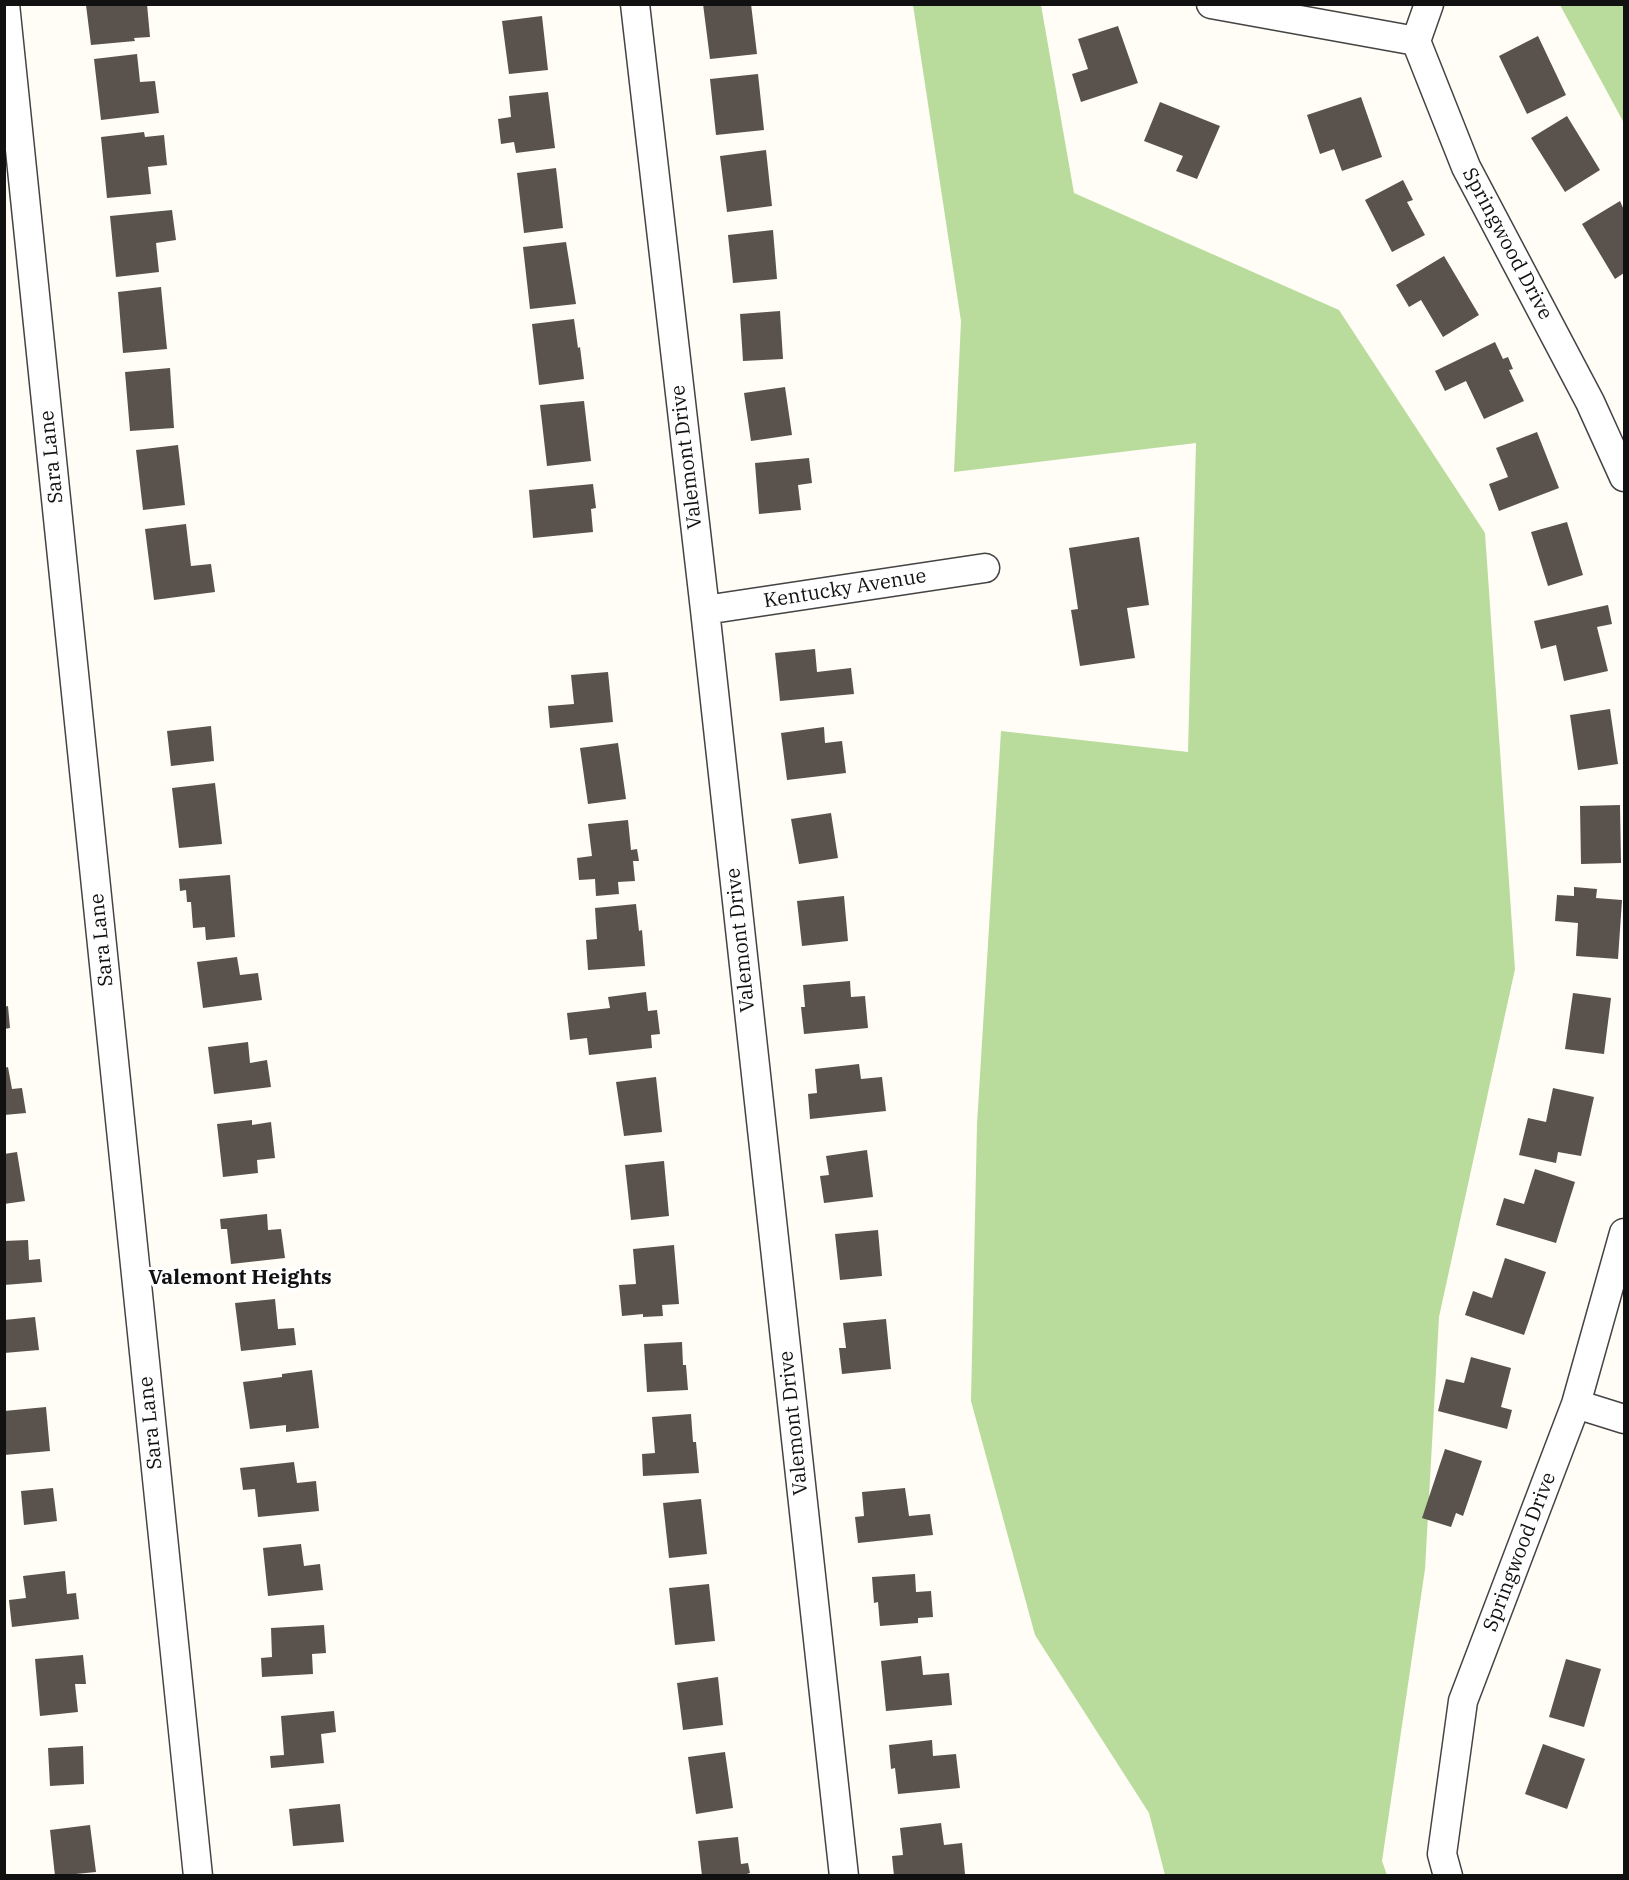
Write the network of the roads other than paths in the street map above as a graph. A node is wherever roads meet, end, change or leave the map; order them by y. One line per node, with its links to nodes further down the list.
1 (5, 4): 12 (street, Sara Lane)
2 (635, 4): 8 (street, Valemont Drive)
3 (1211, 4): 5 (street)
4 (1429, 4): 5 (street)
5 (1416, 41): 6 (street, Springwood Drive)
6 (1624, 477)
7 (985, 568): 8 (street, Kentucky Avenue)
8 (705, 610): 13 (street, Valemont Drive)
9 (1624, 1233): 10 (street, Springwood Drive)
10 (1576, 1404): 11 (street); 14 (street, Springwood Drive)
11 (1624, 1419)
12 (198, 1875)
13 (844, 1875)
14 (1448, 1875)

